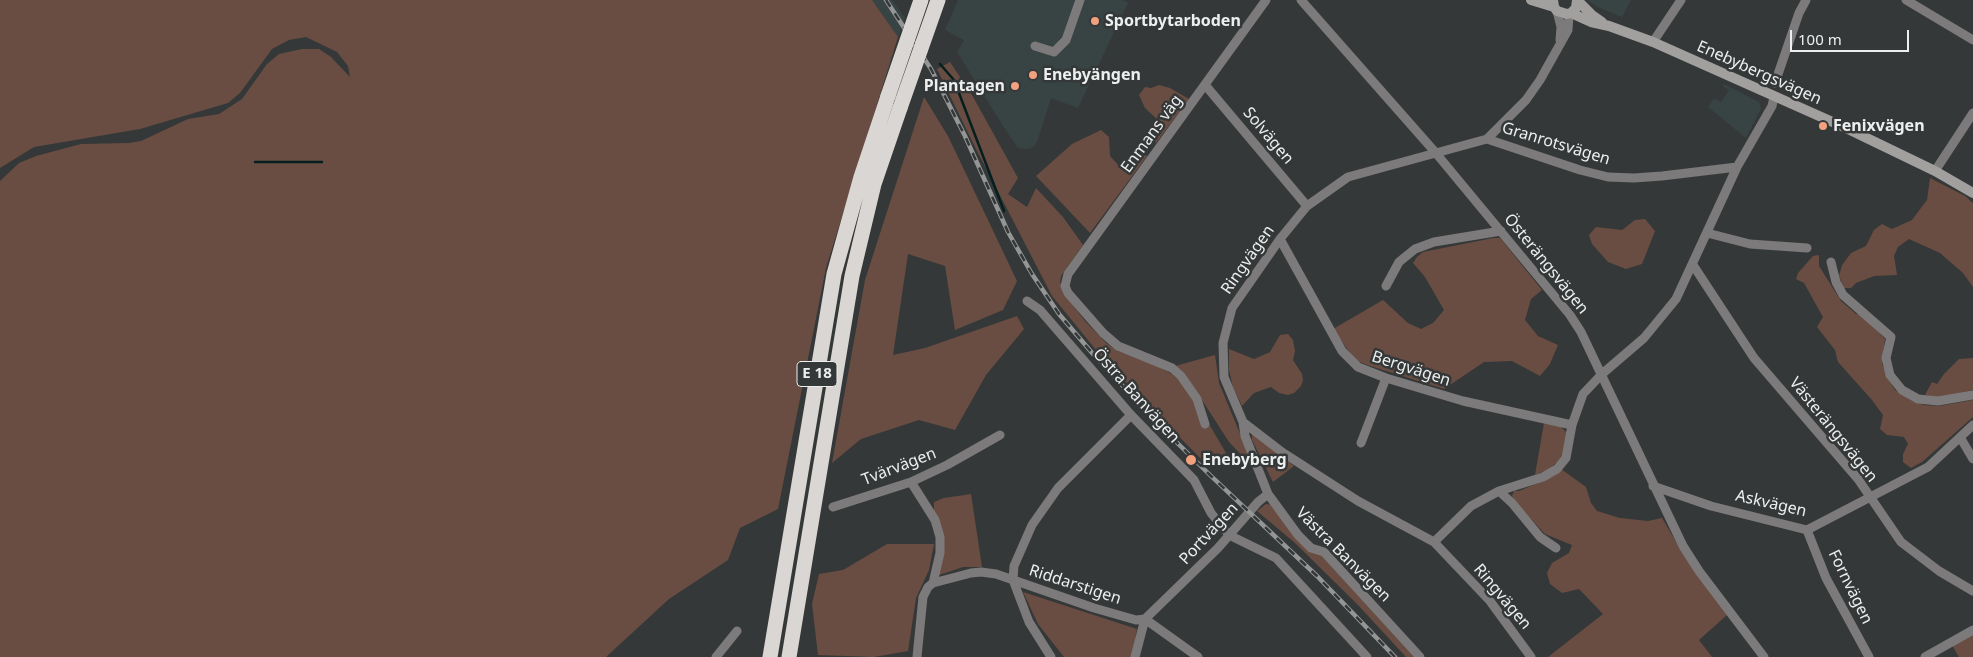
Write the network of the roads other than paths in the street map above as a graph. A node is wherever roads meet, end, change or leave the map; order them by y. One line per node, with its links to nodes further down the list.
1 (921, 0): 65 (highway, E 18, bridge)
2 (938, 0): 66 (highway, E 18, bridge)
3 (1080, 0): 17 (street)
4 (1266, 0): 19 (street, Enmans väg)
5 (1301, 0): 23 (street, Österängsvägen)
6 (1531, 0): 11 (main road)
7 (1681, 0): 16 (street)
8 (1806, 0): 18 (street)
9 (1906, 0): 14 (street)
10 (1578, 1): 12 (main road); 13 (main road, Enebybergsvägen)
11 (1554, 6): 12 (main road, Enebybergsvägen); 15 (street, Ringvägen)
12 (1570, 13): 13 (main road, Enebybergsvägen); 15 (street, Ringvägen)
13 (1609, 26): 16 (main road, Enebybergsvägen)
14 (1972, 38)
15 (1560, 42): 22 (street, Ringvägen)
16 (1653, 42): 20 (main road, Enebybergsvägen)
17 (1034, 46)
18 (1775, 83)
19 (1206, 86): 27 (street, Solvägen); 41 (street, Enmans väg)
20 (1774, 97): 24 (street); 25 (main road, Enebybergsvägen)
21 (1973, 113): 25 (street)
22 (1486, 139): 23 (street, Ringvägen); 24 (street, Granrotsvägen)
23 (1435, 152): 27 (street, Ringvägen); 28 (street, Österängsvägen)
24 (1737, 167): 29 (street)
25 (1936, 171): 26 (main road, Enebybergsvägen)
26 (1973, 193)
27 (1307, 206): 30 (street, Ringvägen)
28 (1501, 231): 34 (street); 36 (street, Österängsvägen)
29 (1707, 233): 31 (street); 33 (street)
30 (1280, 239): 37 (street, Bergvägen); 40 (street, Ringvägen)
31 (1807, 248)
32 (1831, 262): 38 (street)
33 (1693, 265): 36 (street); 52 (street, Västerängsvägen)
34 (1386, 286)
35 (1027, 300): 39 (street, Östra Banvägen)
36 (1602, 374): 42 (street); 49 (street, Österängsvägen)
37 (1386, 378): 42 (street, Bergvägen); 46 (street)
38 (1973, 395)
39 (1132, 415): 55 (street, Östra Banvägen); 58 (street)
40 (1243, 422): 51 (street); 56 (street, Ringvägen)
41 (1205, 424)
42 (1572, 425): 50 (street)
43 (1973, 425): 45 (street, Askvägen)
44 (1000, 435): 48 (street, Tvärvägen)
45 (1960, 438): 47 (street); 52 (street, Askvägen)
46 (1361, 443)
47 (1973, 459)
48 (911, 482): 53 (street, Tvärvägen); 59 (street)
49 (1653, 486): 54 (street, Askvägen); 74 (street, Österängsvägen)
50 (1499, 491): 56 (street); 57 (street)
51 (1268, 494): 55 (street, Portvägen); 72 (street, Västra Banvägen)
52 (1869, 498): 54 (street, Askvägen); 60 (street, Västerängsvägen)
53 (833, 507)
54 (1807, 530): 75 (street, Fornvägen)
55 (1229, 536): 61 (street, Portvägen); 71 (street, Östra Banvägen)
56 (1434, 542): 73 (street, Ringvägen)
57 (1556, 548)
58 (1014, 580): 59 (street, Riddarstigen); 61 (street, Riddarstigen); 68 (street)
59 (933, 582): 67 (street)
60 (1973, 591)
61 (1145, 619): 69 (street); 70 (street, Riddarstigen)
62 (1973, 630): 76 (street)
63 (737, 631): 64 (street)
64 (716, 657)
65 (770, 657)
66 (789, 657)
67 (915, 657)
68 (1051, 657)
69 (1135, 657)
70 (1198, 657)
71 (1367, 657)
72 (1420, 657)
73 (1531, 657)
74 (1764, 657)
75 (1869, 657)
76 (1925, 657)

